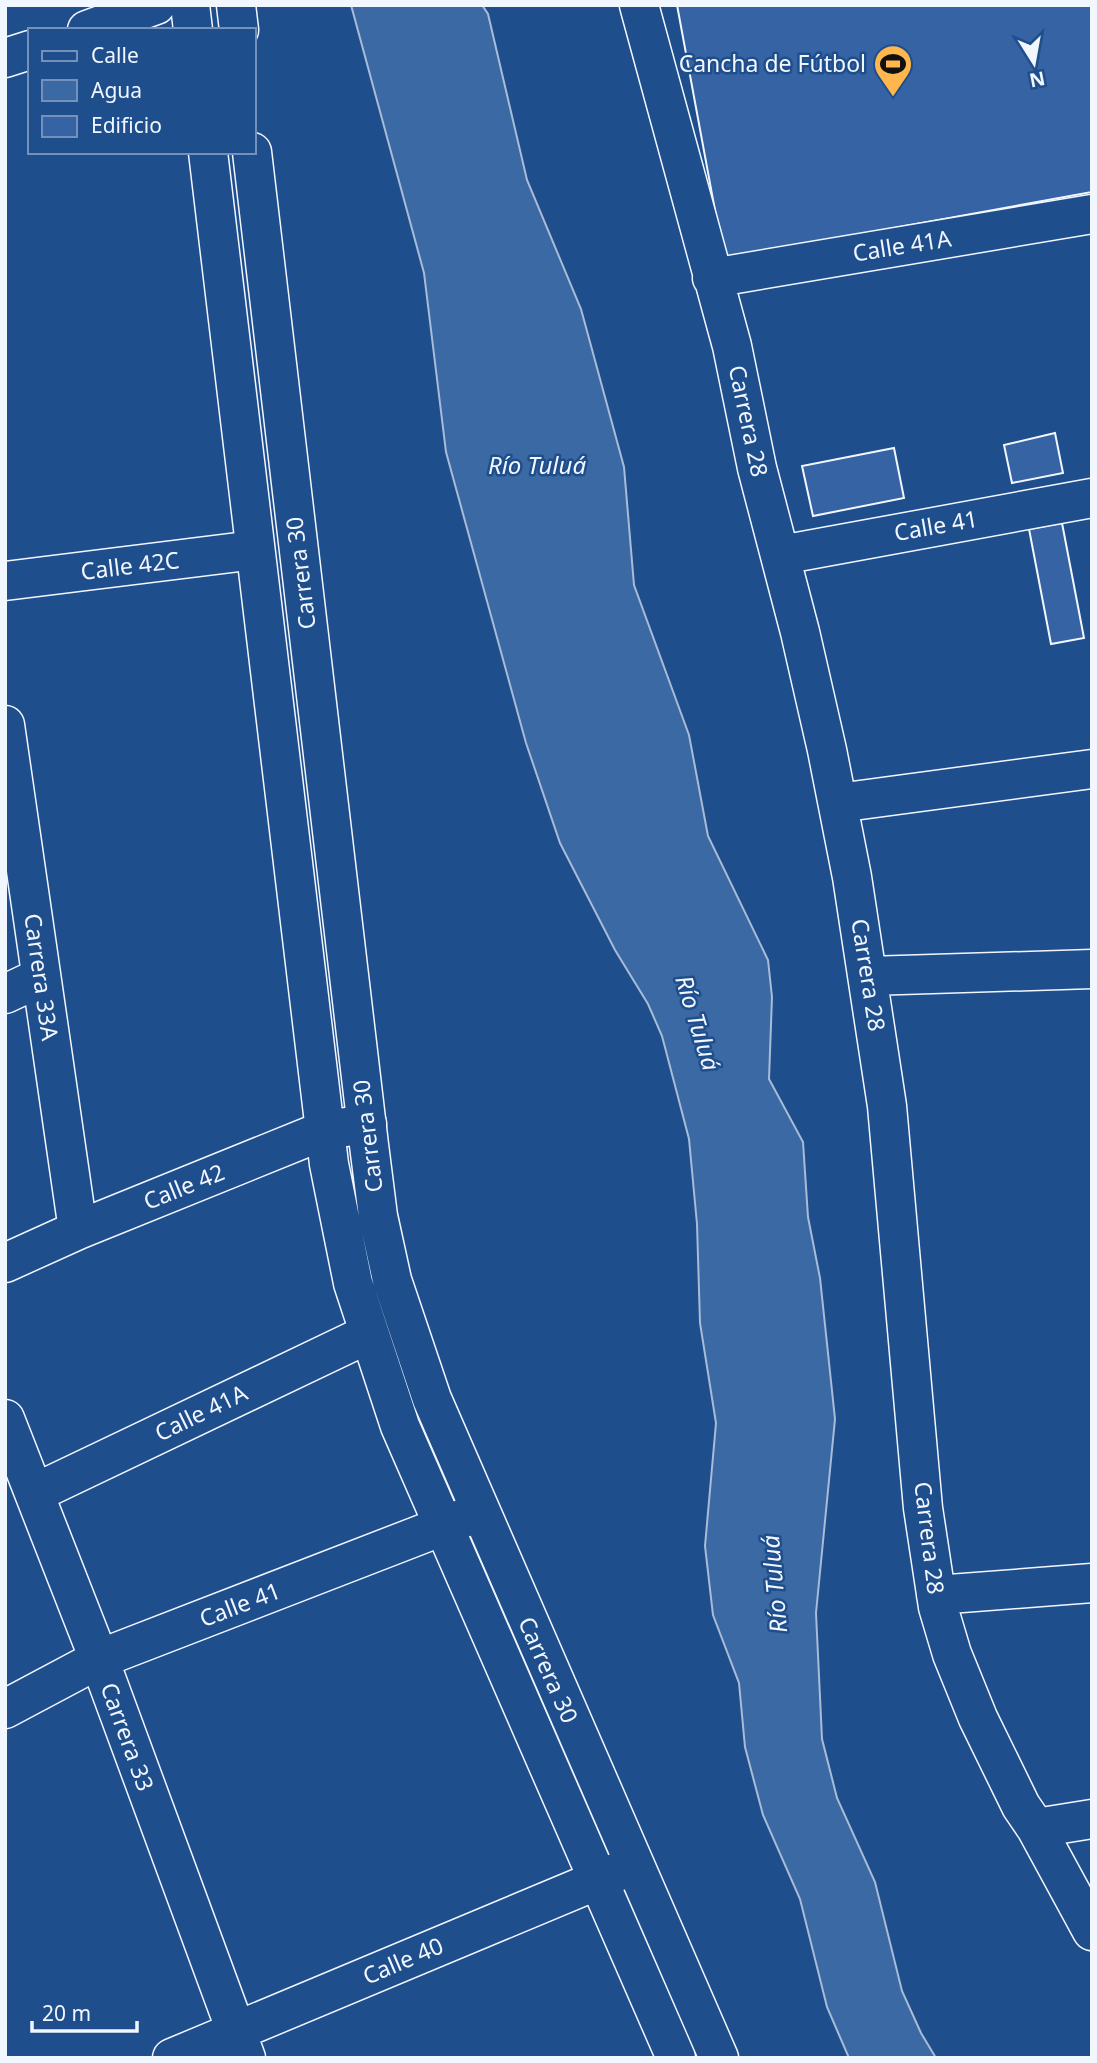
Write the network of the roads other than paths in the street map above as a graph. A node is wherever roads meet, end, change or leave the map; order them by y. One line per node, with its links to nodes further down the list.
1 (156, 5): 5 (street)
2 (190, 5): 6 (street)
3 (236, 5): 7 (street)
4 (639, 5): 13 (street, Carrera 28)
5 (93, 28)
6 (193, 28)
7 (239, 28)
8 (28, 51): 9 (street)
9 (5, 58)
10 (208, 154): 16 (street, Carrera 30)
11 (252, 154): 15 (street, Carrera 30)
12 (1092, 214): 13 (street, Calle 41A)
13 (712, 278): 18 (street, Carrera 28)
14 (1092, 498): 18 (street, Calle 41)
15 (293, 505): 16 (street); 27 (street, Carrera 30)
16 (250, 511): 17 (street, Carrera 30)
17 (254, 550): 19 (street, Calle 42C); 28 (street, Carrera 30)
18 (780, 555): 22 (street, Carrera 28)
19 (5, 582)
20 (6, 742): 25 (street, Carrera 33A)
21 (1092, 769): 22 (street)
22 (838, 803): 24 (street, Carrera 28)
23 (1092, 970): 24 (street)
24 (869, 976): 37 (street, Carrera 28)
25 (41, 977): 26 (street); 29 (street, Carrera 33A)
26 (5, 994)
27 (367, 1124): 28 (street, Calle 42); 34 (street, Carrera 30)
28 (325, 1130): 29 (street, Calle 42); 31 (street, Carrera 30)
29 (78, 1230): 30 (street, Calle 42)
30 (5, 1263)
31 (368, 1334): 33 (street, Calle 41A); 35 (street, Carrera 30)
32 (5, 1419): 33 (street, Carrera 33)
33 (35, 1493): 38 (street, Carrera 33)
34 (479, 1511): 35 (street, Calle 41); 42 (street, Carrera 30)
35 (443, 1528): 38 (street, Calle 41); 43 (street, Carrera 30)
36 (1092, 1583): 37 (street)
37 (936, 1595): 41 (street, Carrera 28)
38 (99, 1659): 39 (street, Calle 41); 45 (street, Carrera 33)
39 (5, 1709)
40 (1092, 1819): 41 (street)
41 (1036, 1828): 44 (street, Carrera 28)
42 (634, 1865): 43 (street, Calle 40); 48 (street, Carrera 30)
43 (599, 1879): 45 (street, Calle 40); 47 (street, Carrera 30)
44 (1092, 1931)
45 (240, 2044): 46 (street, Calle 40)
46 (172, 2058)
47 (676, 2058)
48 (719, 2058)

